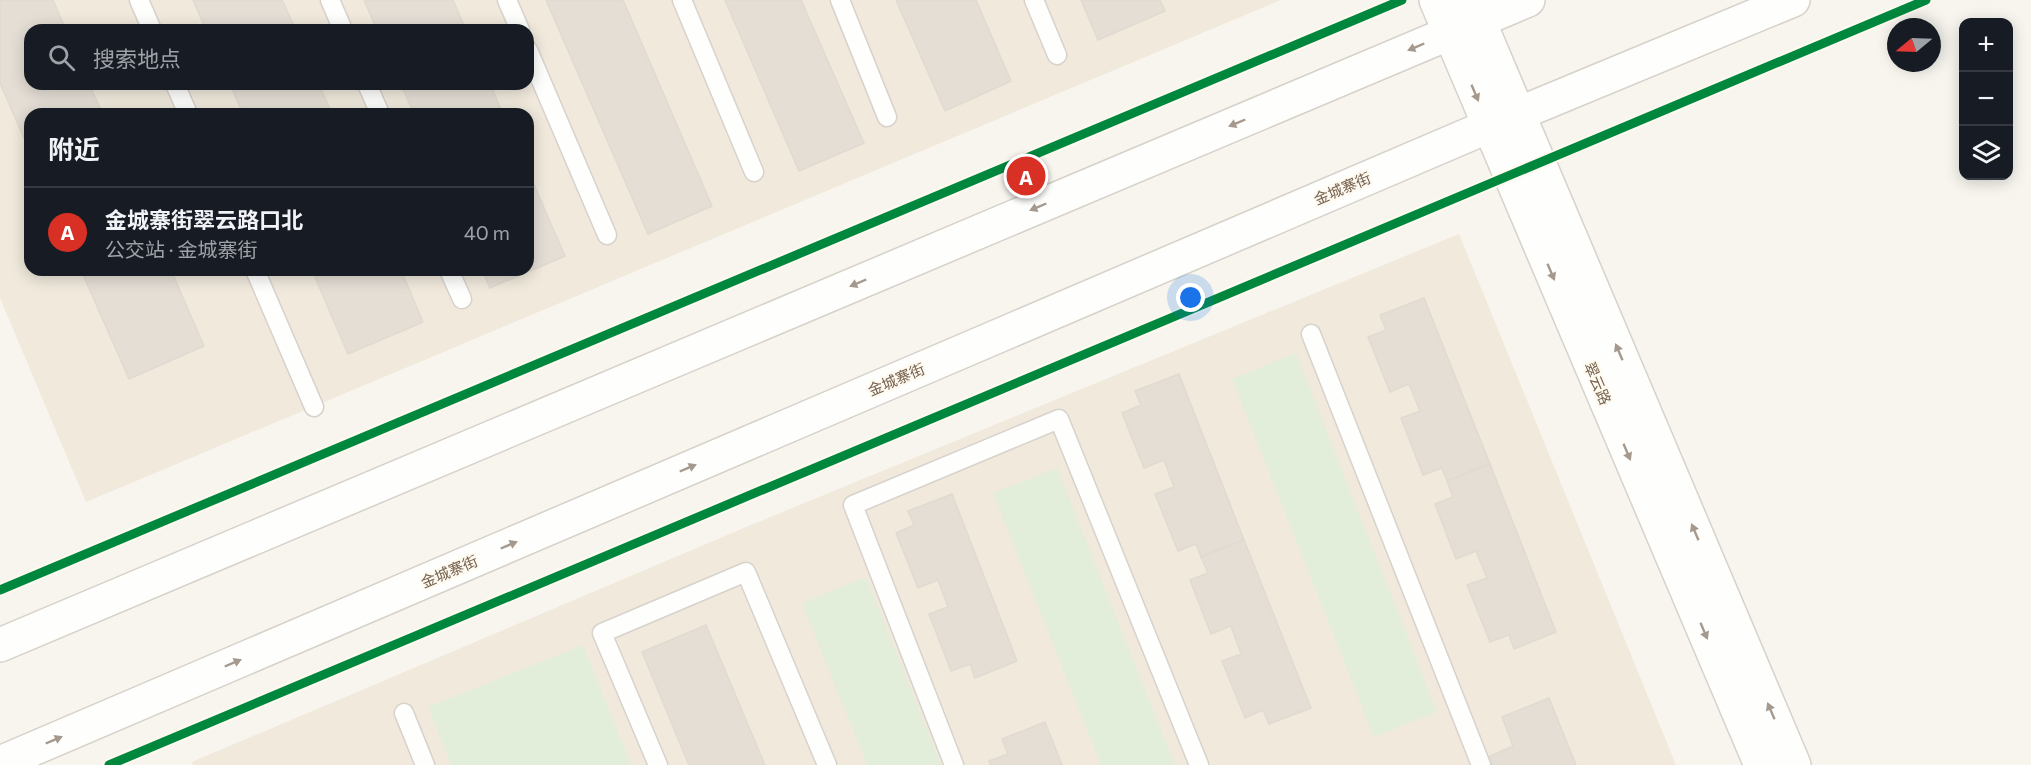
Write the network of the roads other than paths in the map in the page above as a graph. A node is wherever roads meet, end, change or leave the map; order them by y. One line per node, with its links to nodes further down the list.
1 (139, 0): 11 (lane)
2 (330, 0): 12 (lane)
3 (507, 0): 13 (lane)
4 (682, 0): 22 (lane)
5 (840, 0): 20 (lane)
6 (1034, 0): 14 (lane)
7 (1436, 0): 10 (main road, 翠云路)
8 (1528, 0): 10 (main road)
9 (1793, 0): 21 (main road, 金城寨街)
10 (1466, 18): 21 (main road, 翠云路); 29 (main road, one-way to 29)
11 (149, 24)
12 (340, 24)
13 (517, 24)
14 (1057, 55)
15 (534, 64): 23 (lane)
16 (178, 90): 18 (lane)
17 (370, 90): 19 (lane)
18 (186, 108)
19 (377, 108)
20 (887, 117)
21 (1503, 120): 31 (main road, 金城寨街, one-way to 21); 38 (main road, 翠云路, one-way to 38); 39 (main road, 翠云路, one-way to 21)
22 (754, 172)
23 (607, 235)
24 (258, 276): 28 (lane)
25 (452, 276): 26 (lane)
26 (462, 299)
27 (1311, 333): 37 (lane)
28 (314, 407)
29 (0, 645)
30 (404, 713): 32 (lane)
31 (3, 759)
32 (425, 765)
33 (658, 765): 34 (lane)
34 (827, 765)
35 (954, 765): 36 (lane)
36 (1199, 765)
37 (1481, 765)
38 (1761, 765)
39 (1794, 765)

